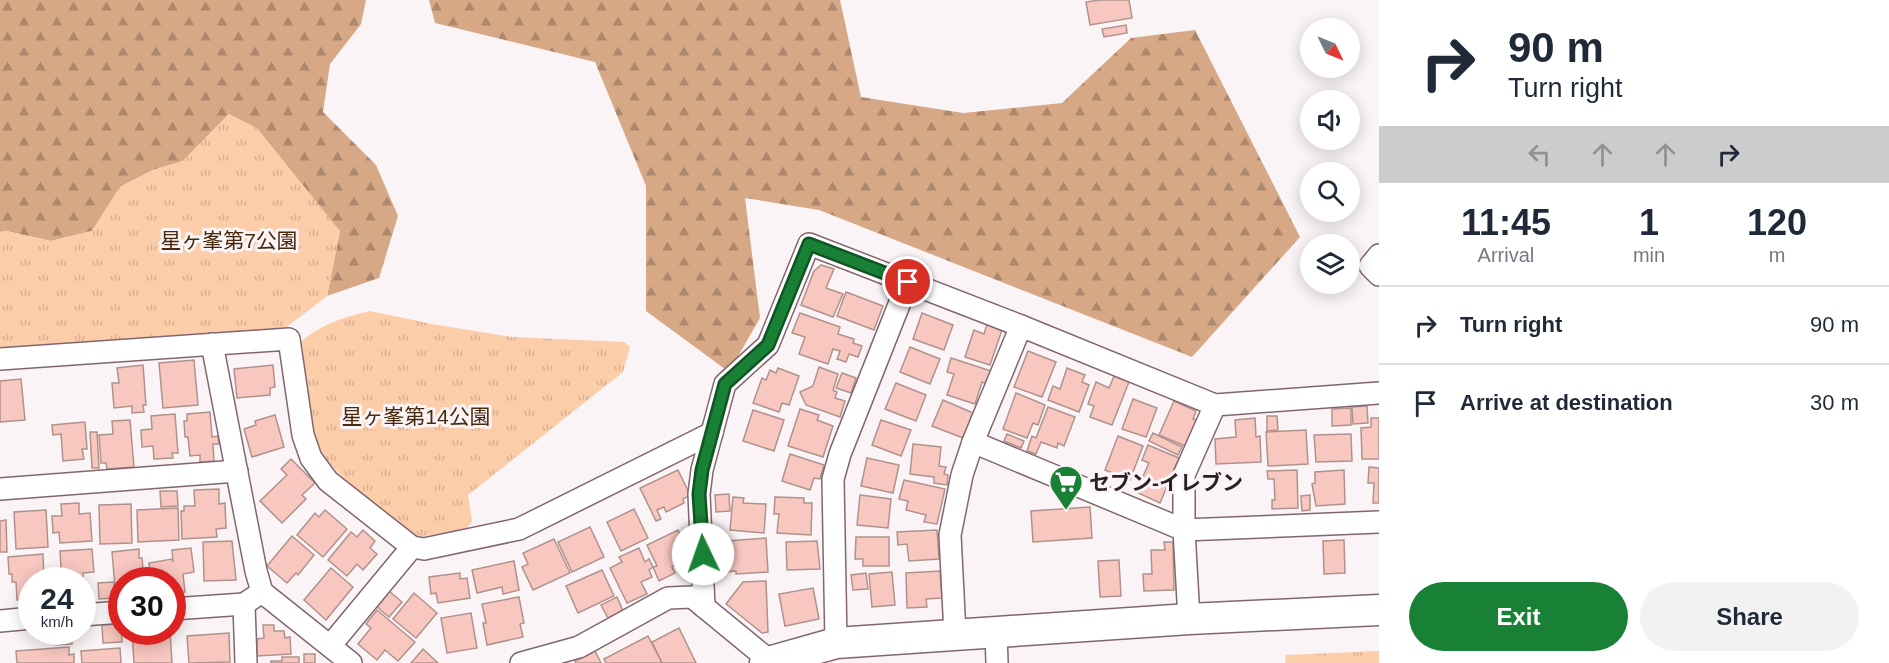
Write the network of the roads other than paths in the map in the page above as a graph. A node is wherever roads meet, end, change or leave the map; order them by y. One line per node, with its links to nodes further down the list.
1 (1379, 255): 2 (street)
2 (1379, 275)
3 (908, 282): 4 (street); 9 (street); 26 (street)
4 (1021, 326): 8 (street); 10 (street)
5 (212, 345): 6 (street); 11 (street); 15 (street)
6 (0, 359)
7 (1379, 393): 8 (street)
8 (1215, 405): 14 (street)
9 (712, 433): 15 (street); 18 (street)
10 (973, 442): 14 (street); 25 (street)
11 (237, 471): 12 (street); 16 (street)
12 (0, 489)
13 (1379, 522): 14 (street)
14 (1184, 530): 22 (street)
15 (412, 547): 27 (street)
16 (262, 592): 17 (street); 27 (street)
17 (243, 604): 19 (street); 29 (street)
18 (704, 607): 28 (street); 31 (street)
19 (186, 608)
20 (1379, 610): 22 (street)
21 (18, 619): 23 (street)
22 (1189, 619): 24 (street)
23 (0, 621)
24 (996, 632): 25 (street); 32 (street)
25 (955, 634): 26 (street)
26 (836, 643): 28 (street)
27 (330, 646): 30 (street)
28 (767, 662)
29 (246, 663)
30 (351, 663)
31 (521, 663)
32 (997, 663)

